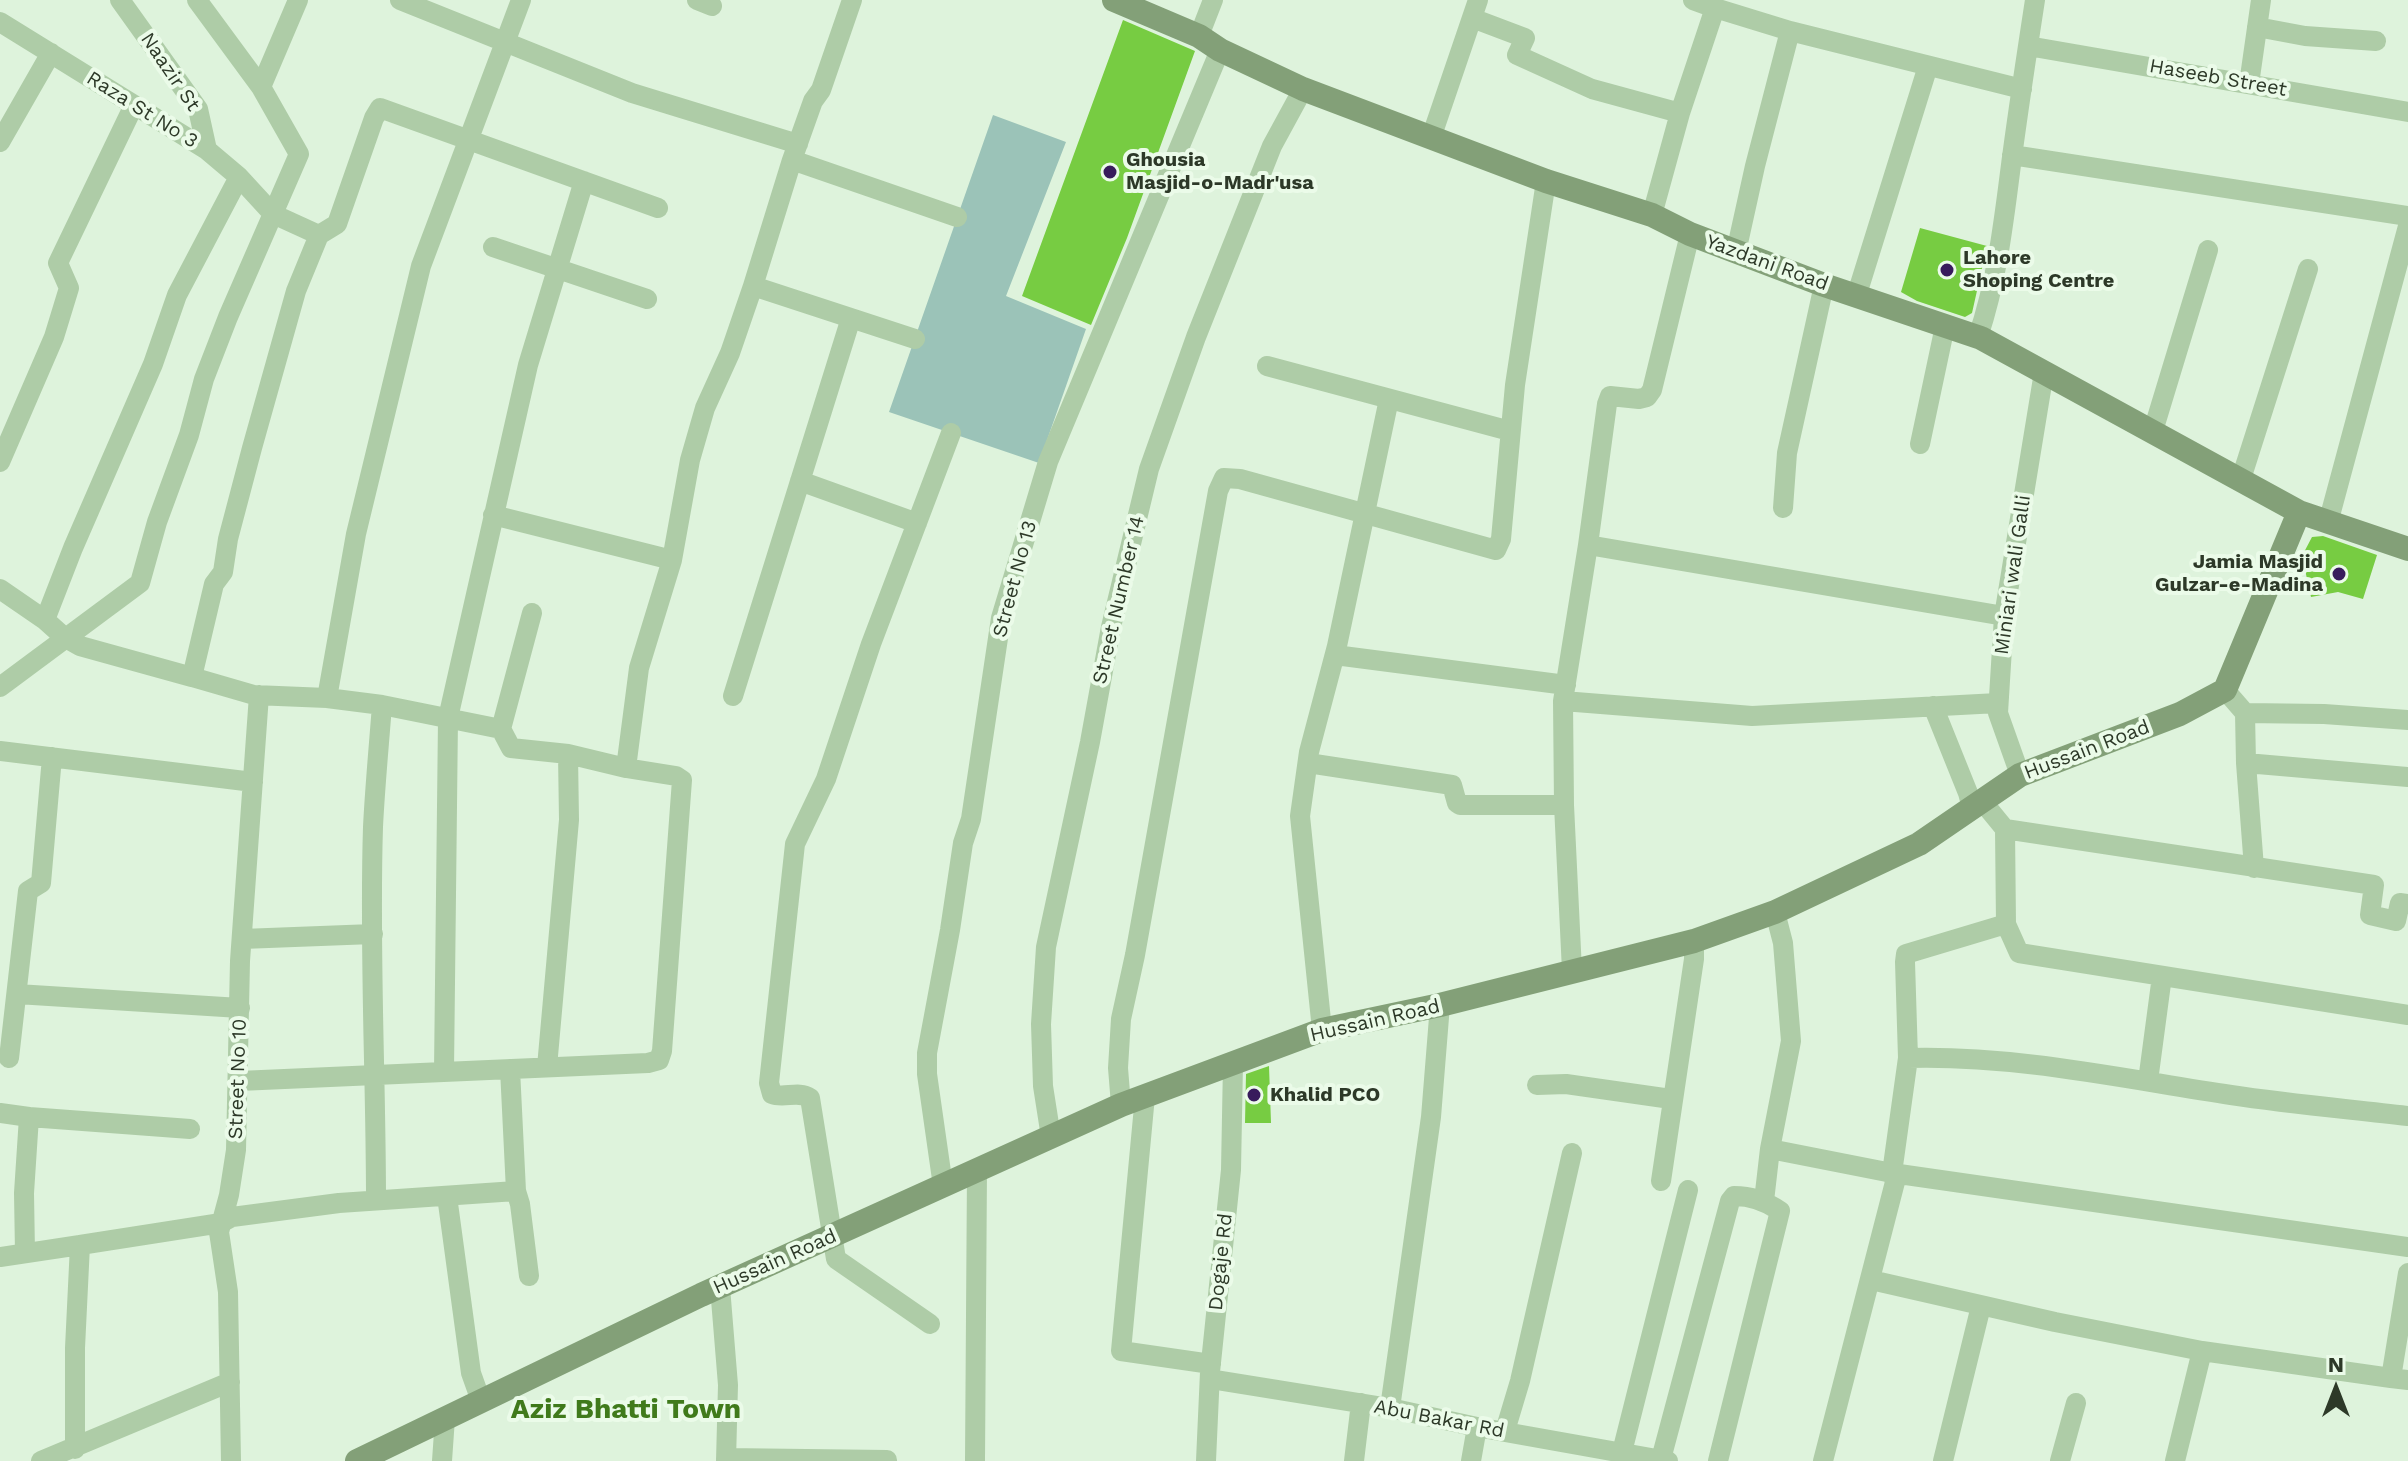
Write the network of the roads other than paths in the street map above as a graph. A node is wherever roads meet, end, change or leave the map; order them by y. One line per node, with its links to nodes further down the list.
1 (120, 0): 34 (street, Naazir St)
2 (197, 0): 25 (street)
3 (298, 0): 25 (street)
4 (400, 0): 18 (street)
5 (521, 0): 18 (street)
6 (852, 0): 35 (street)
7 (1114, 0): 17 (street, Yazdani Road)
8 (1213, 0): 17 (street)
9 (1693, 0): 12 (street)
10 (2035, 0): 20 (street)
11 (2261, 0): 15 (street)
12 (1715, 8): 16 (street); 30 (street)
13 (1475, 9): 30 (street); 31 (street)
14 (0, 22): 22 (street, Raza St No 3)
15 (2257, 27): 19 (street); 24 (street)
16 (1790, 31): 23 (street); 50 (street)
17 (1199, 36): 21 (street, Yazdani Road)
18 (506, 41): 32 (street); 35 (street)
19 (2376, 41)
20 (2028, 46): 24 (street, Haseeb Street); 27 (street)
21 (1220, 50): 26 (street, Yazdani Road); 149 (street, Street No 13)
22 (51, 53): 28 (street, Raza St No 3); 33 (street)
23 (1928, 66): 27 (street); 55 (street)
24 (2249, 84): 29 (street, Haseeb Street)
25 (261, 87): 41 (street)
26 (1303, 89): 31 (street, Yazdani Road); 143 (street, Street Number 14)
27 (2022, 89): 36 (street)
28 (134, 105): 34 (street, Raza St No 3); 68 (street)
29 (2408, 112)
30 (1680, 113): 42 (street)
31 (1431, 138): 39 (street, Yazdani Road)
32 (469, 140): 38 (street); 47 (street); 92 (street)
33 (0, 142)
34 (207, 150): 37 (street, Raza St No 3)
35 (795, 152): 44 (street); 54 (street)
36 (2012, 155): 43 (street); 59 (street)
37 (239, 177): 41 (street, Raza St No 3); 83 (street)
38 (584, 181): 40 (street); 51 (street)
39 (1546, 181): 42 (street, Yazdani Road); 64 (street)
40 (658, 208)
41 (273, 214): 47 (street); 84 (street)
42 (1652, 215): 46 (street, Yazdani Road)
43 (2408, 216)
44 (957, 217)
45 (2408, 226): 76 (street)
46 (1690, 234): 50 (street, Yazdani Road); 77 (street)
47 (319, 235): 86 (street)
48 (493, 247): 51 (street)
49 (2208, 250): 65 (street)
50 (1736, 252): 53 (street, Yazdani Road)
51 (557, 268): 56 (street); 73 (street)
52 (2308, 269): 69 (street)
53 (1824, 285): 55 (street, Yazdani Road); 71 (street)
54 (753, 286): 57 (street); 79 (street)
55 (1857, 294): 58 (street, Yazdani Road)
56 (647, 299)
57 (851, 318): 60 (street); 70 (street)
58 (1945, 326): 59 (street, Yazdani Road); 67 (street)
59 (1978, 337): 62 (street, Yazdani Road)
60 (915, 339)
61 (1267, 366): 63 (street)
62 (2044, 372): 65 (street, Yazdani Road); 82 (street, Miniari wali Galli)
63 (1389, 399): 64 (street); 74 (street)
64 (1510, 431): 74 (street)
65 (2153, 431): 69 (street, Yazdani Road)
66 (951, 433): 75 (street)
67 (1920, 444)
68 (0, 462)
69 (2241, 479): 72 (street, Yazdani Road)
70 (800, 481): 75 (street); 91 (street)
71 (1783, 508)
72 (2299, 512): 76 (street, Yazdani Road); 88 (street)
73 (493, 515): 79 (street); 97 (street)
74 (1365, 515): 85 (street); 138 (street)
75 (917, 523): 156 (street)
76 (2328, 523): 78 (street, Yazdani Road)
77 (1588, 545): 82 (street); 89 (street)
78 (2408, 549)
79 (672, 560): 105 (street)
80 (0, 589): 83 (street)
81 (532, 613): 99 (street)
82 (2004, 616): 93 (street, Miniari wali Galli)
83 (45, 620): 84 (street)
84 (64, 637): 86 (street); 87 (street)
85 (1335, 655): 89 (street); 103 (street)
86 (192, 677): 90 (street)
87 (0, 687)
88 (2225, 690): 96 (street); 106 (street, Hussain Road)
89 (1564, 693): 95 (street); 110 (street)
90 (259, 695): 92 (street); 108 (street, Street No 10)
91 (733, 696)
92 (327, 698): 94 (street)
93 (1998, 703): 95 (street); 106 (street, Miniari wali Galli)
94 (382, 705): 97 (street); 116 (street)
95 (1933, 706): 109 (street)
96 (2245, 713): 98 (street); 104 (street)
97 (448, 718): 99 (street); 131 (street)
98 (2408, 720)
99 (501, 729): 101 (street)
100 (0, 751): 102 (street)
101 (568, 754): 105 (street); 129 (street)
102 (52, 757): 108 (street); 121 (street)
103 (1308, 763): 110 (street); 125 (street)
104 (2246, 763): 107 (street); 112 (street)
105 (626, 768): 129 (street)
106 (2020, 775): 109 (street, Hussain Road)
107 (2408, 777)
108 (253, 782): 117 (street, Street No 10)
109 (1977, 804): 111 (street); 114 (street, Hussain Road)
110 (1564, 805): 119 (street)
111 (2005, 829): 112 (street); 115 (street)
112 (2254, 868): 113 (street)
113 (2408, 904)
114 (1775, 912): 118 (street, Hussain Road); 144 (street)
115 (2006, 924): 120 (street); 127 (street)
116 (373, 934): 117 (street); 132 (street)
117 (242, 939): 123 (street, Street No 10)
118 (1694, 941): 119 (street, Hussain Road); 137 (street)
119 (1572, 971): 122 (street, Hussain Road)
120 (2162, 976): 124 (street); 134 (street)
121 (17, 994): 123 (street); 126 (street)
122 (1440, 1005): 125 (street, Hussain Road); 174 (street)
123 (240, 1008): 133 (street, Street No 10)
124 (2408, 1015)
125 (1322, 1030): 128 (street, Hussain Road)
126 (9, 1058)
127 (1908, 1058): 134 (street); 147 (street)
128 (1233, 1063): 136 (street, Hussain Road); 168 (street, Dogaje Rd)
129 (547, 1067): 130 (street)
130 (510, 1069): 131 (street); 151 (street)
131 (444, 1071): 132 (street)
132 (376, 1074): 133 (street); 153 (street)
133 (239, 1081): 155 (street, Street No 10)
134 (2148, 1081): 140 (street)
135 (1537, 1085): 137 (street)
136 (1145, 1096): 138 (street, Hussain Road); 168 (street, Abu Bakar Rd)
137 (1671, 1099): 148 (street)
138 (1121, 1105): 143 (street, Hussain Road)
139 (0, 1113): 141 (street)
140 (2408, 1116)
141 (29, 1117): 142 (street); 159 (street)
142 (190, 1129)
143 (1051, 1137): 146 (street, Hussain Road)
144 (1770, 1149): 147 (street); 154 (street)
145 (1572, 1153): 177 (street)
146 (977, 1170): 149 (street, Hussain Road); 188 (street)
147 (1892, 1173): 158 (street); 163 (street)
148 (1661, 1181)
149 (943, 1186): 156 (street, Hussain Road)
150 (1688, 1190): 179 (street)
151 (516, 1191): 152 (street); 162 (street)
152 (447, 1196): 153 (street); 171 (street)
153 (376, 1200): 155 (street)
154 (1764, 1201): 183 (street); 192 (street)
155 (221, 1223): 157 (street); 170 (street, Street No 10)
156 (831, 1236): 164 (street, Hussain Road); 166 (street)
157 (80, 1245): 159 (street); 178 (street)
158 (2408, 1247)
159 (25, 1253): 160 (street)
160 (0, 1257)
161 (2408, 1273): 169 (street)
162 (529, 1276)
163 (1871, 1280): 165 (street); 193 (street)
164 (720, 1287): 171 (street, Hussain Road); 181 (street)
165 (1981, 1306): 167 (street); 194 (street)
166 (930, 1324)
167 (2202, 1351): 169 (street); 196 (street)
168 (1210, 1372): 172 (street, Abu Bakar Rd); 189 (street, Dogaje Rd)
169 (2400, 1379)
170 (230, 1382): 178 (street); 185 (street, Street No 10)
171 (481, 1401): 175 (street, Hussain Road)
172 (1361, 1403): 174 (street, Abu Bakar Rd); 190 (street)
173 (2076, 1403): 195 (street)
174 (1390, 1408): 176 (street, Abu Bakar Rd)
175 (445, 1418): 186 (street, Hussain Road); 187 (street)
176 (1477, 1427): 177 (street, Abu Bakar Rd); 191 (street)
177 (1505, 1431): 180 (street, Abu Bakar Rd)
178 (75, 1449): 184 (street)
179 (1622, 1452): 180 (street, Abu Bakar Rd); 183 (street, Abu Bakar Rd)
180 (1592, 1454)
181 (726, 1460): 182 (street)
182 (887, 1460)
183 (1664, 1460)
184 (41, 1461)
185 (231, 1461)
186 (357, 1461)
187 (442, 1461)
188 (975, 1461)
189 (1206, 1461)
190 (1354, 1461)
191 (1471, 1461)
192 (1718, 1461)
193 (1823, 1461)
194 (1943, 1461)
195 (2060, 1461)
196 (2175, 1461)

